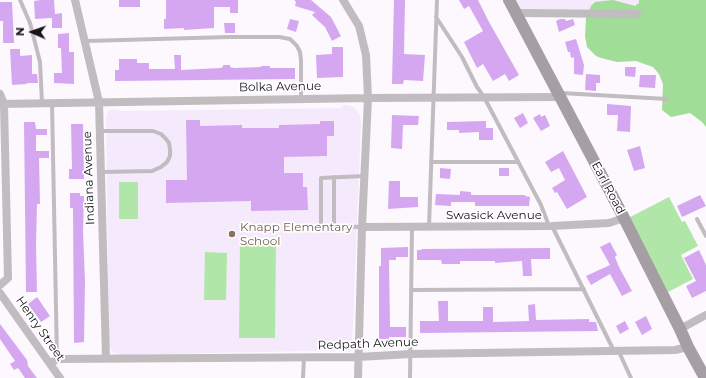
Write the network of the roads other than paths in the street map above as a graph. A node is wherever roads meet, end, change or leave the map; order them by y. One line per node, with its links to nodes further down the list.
1 (20, 0): 18 (lane)
2 (75, 0): 9 (street, Indiana Avenue)
3 (343, 0): 14 (street)
4 (436, 0): 8 (lane)
5 (509, 0): 6 (street, Earl Road)
6 (516, 13): 7 (street); 11 (street, Earl Road)
7 (637, 14)
8 (436, 17): 12 (lane); 13 (lane)
9 (86, 41): 15 (lane); 17 (street, Indiana Avenue)
10 (0, 94): 20 (street)
11 (559, 95): 13 (street, Bolka Avenue); 16 (lane); 27 (street, Earl Road)
12 (433, 97): 13 (street, Bolka Avenue); 14 (street, Bolka Avenue); 22 (lane)
13 (484, 97): 23 (lane)
14 (368, 98): 15 (street, Bolka Avenue); 25 (street)
15 (301, 99): 17 (street, Bolka Avenue)
16 (667, 99)
17 (99, 102): 19 (street, Bolka Avenue); 21 (street, Indiana Avenue)
18 (42, 103): 19 (street, Bolka Avenue); 20 (street, Bolka Avenue)
19 (52, 103): 47 (lane)
20 (2, 104): 35 (street)
21 (100, 131): 24 (street, Indiana Avenue); 24 (lane)
22 (431, 162): 23 (lane); 33 (lane)
23 (518, 162): 30 (lane)
24 (101, 172): 46 (street, Indiana Avenue)
25 (365, 176): 26 (lane); 31 (street)
26 (334, 177): 29 (lane); 29 (lane)
27 (624, 218): 30 (street, Swasick Avenue); 40 (street, Earl Road)
28 (697, 220): 34 (lane)
29 (334, 226): 31 (lane)
30 (550, 226): 33 (street, Swasick Avenue); 36 (lane)
31 (362, 227): 32 (street, Swasick Avenue); 45 (street)
32 (412, 227): 33 (street, Swasick Avenue); 37 (lane)
33 (429, 227)
34 (706, 236)
35 (0, 286)
36 (584, 289): 37 (lane); 42 (lane)
37 (412, 290): 43 (lane)
38 (0, 292): 48 (street, Henry Street)
39 (706, 315): 40 (street)
40 (680, 329): 41 (street, Earl Road)
41 (688, 347): 42 (street, Redpath Avenue); 54 (street, Earl Road)
42 (617, 352): 43 (street, Redpath Avenue); 53 (lane)
43 (411, 354): 45 (street, Redpath Avenue); 52 (lane)
44 (304, 357): 45 (street, Redpath Avenue); 46 (street, Redpath Avenue); 50 (lane)
45 (358, 357): 51 (street)
46 (106, 358): 47 (street, Redpath Avenue)
47 (57, 359): 48 (street)
48 (50, 364): 49 (street, Henry Street)
49 (60, 378)
50 (303, 378)
51 (358, 378)
52 (410, 378)
53 (631, 378)
54 (705, 378)

